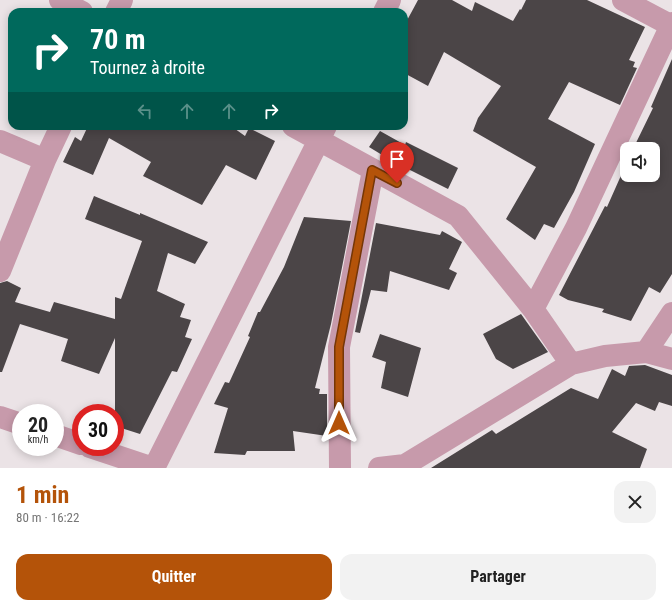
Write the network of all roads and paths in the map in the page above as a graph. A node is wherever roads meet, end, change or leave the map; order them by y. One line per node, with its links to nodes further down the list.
1 (60, 0): 3 (street)
2 (623, 0): 4 (street)
3 (75, 8)
4 (672, 24): 12 (street)
5 (59, 130): 9 (street)
6 (310, 130): 7 (street)
7 (323, 133): 10 (street); 21 (street)
8 (0, 141): 9 (street)
9 (45, 160): 11 (street)
10 (372, 170): 12 (street); 22 (street)
11 (0, 271)
12 (533, 309): 16 (street)
13 (672, 313): 14 (street)
14 (646, 352): 15 (street); 16 (street)
15 (672, 359)
16 (571, 364): 20 (street)
17 (0, 417): 18 (street)
18 (12, 421)
19 (117, 456): 21 (street)
20 (405, 467): 23 (street)
21 (154, 468)
22 (340, 468)
23 (379, 468)

